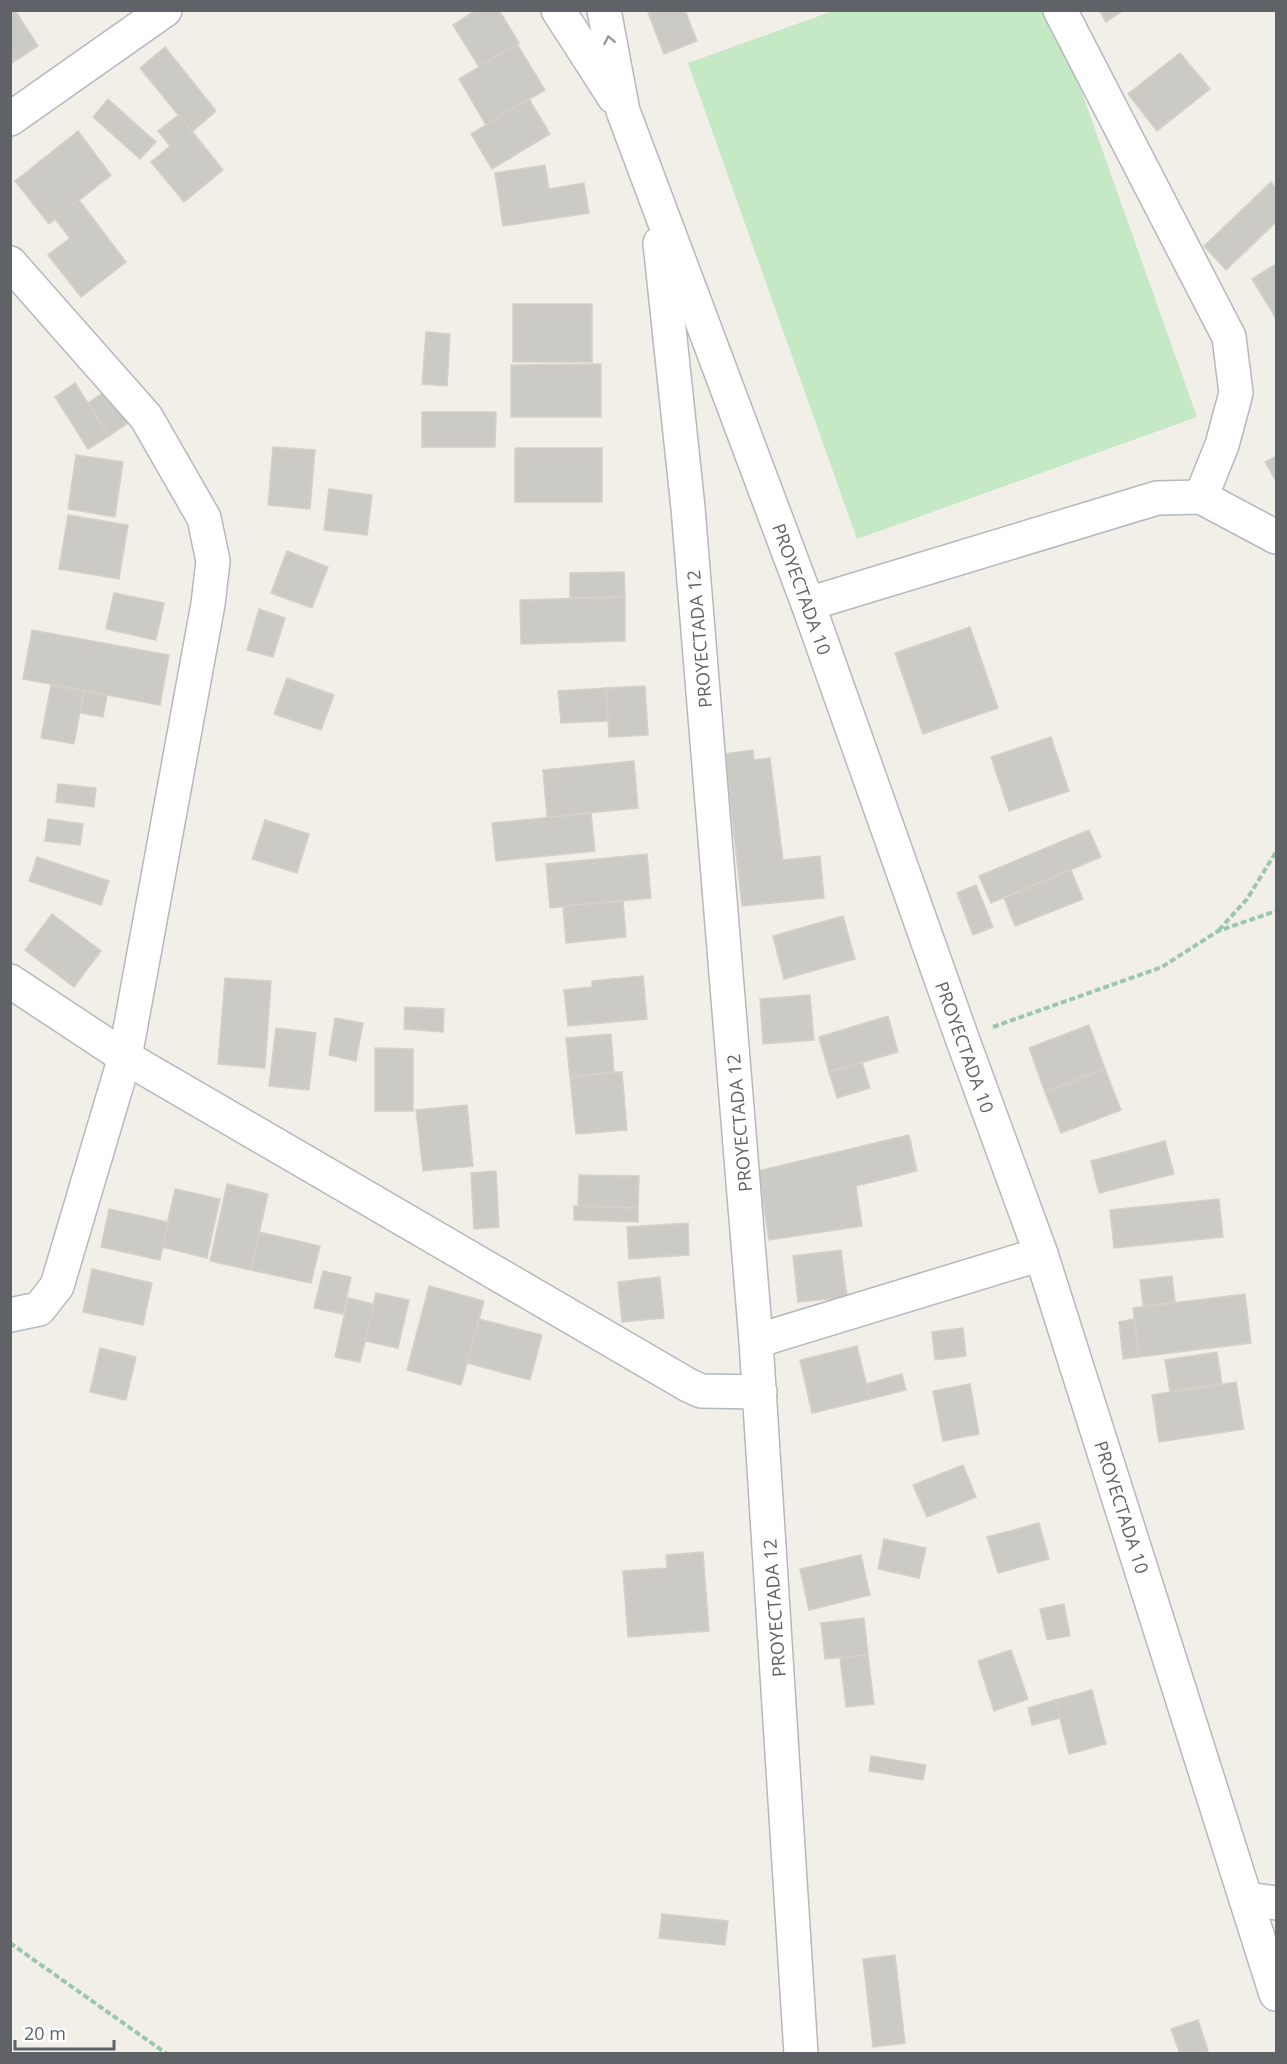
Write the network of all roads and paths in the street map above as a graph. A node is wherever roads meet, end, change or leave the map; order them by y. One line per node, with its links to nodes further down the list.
1 (165, 10): 6 (street)
2 (558, 10): 5 (street)
3 (604, 10): 5 (street, one-way to 3)
4 (1060, 10): 9 (street)
5 (623, 111): 7 (street, PROYECTADA 10)
6 (10, 119)
7 (655, 195): 11 (street, PROYECTADA 10); 20 (street, PROYECTADA 12)
8 (10, 263): 17 (street)
9 (1201, 497): 10 (street); 11 (street)
10 (1275, 540)
11 (808, 604): 16 (street, PROYECTADA 10)
12 (1276, 852): 14 (path)
13 (1276, 910): 14 (path)
14 (1218, 931): 16 (path)
15 (10, 981): 17 (street)
16 (962, 1038): 18 (street, PROYECTADA 10)
17 (125, 1057): 19 (street); 21 (street)
18 (1041, 1254): 20 (street); 22 (street, PROYECTADA 10)
19 (10, 1315)
20 (756, 1341): 21 (street, PROYECTADA 12)
21 (760, 1392): 26 (street, PROYECTADA 12)
22 (1261, 1901): 24 (street, PROYECTADA 10)
23 (10, 1943): 25 (path)
24 (1276, 1994)
25 (166, 2054)
26 (801, 2054)

